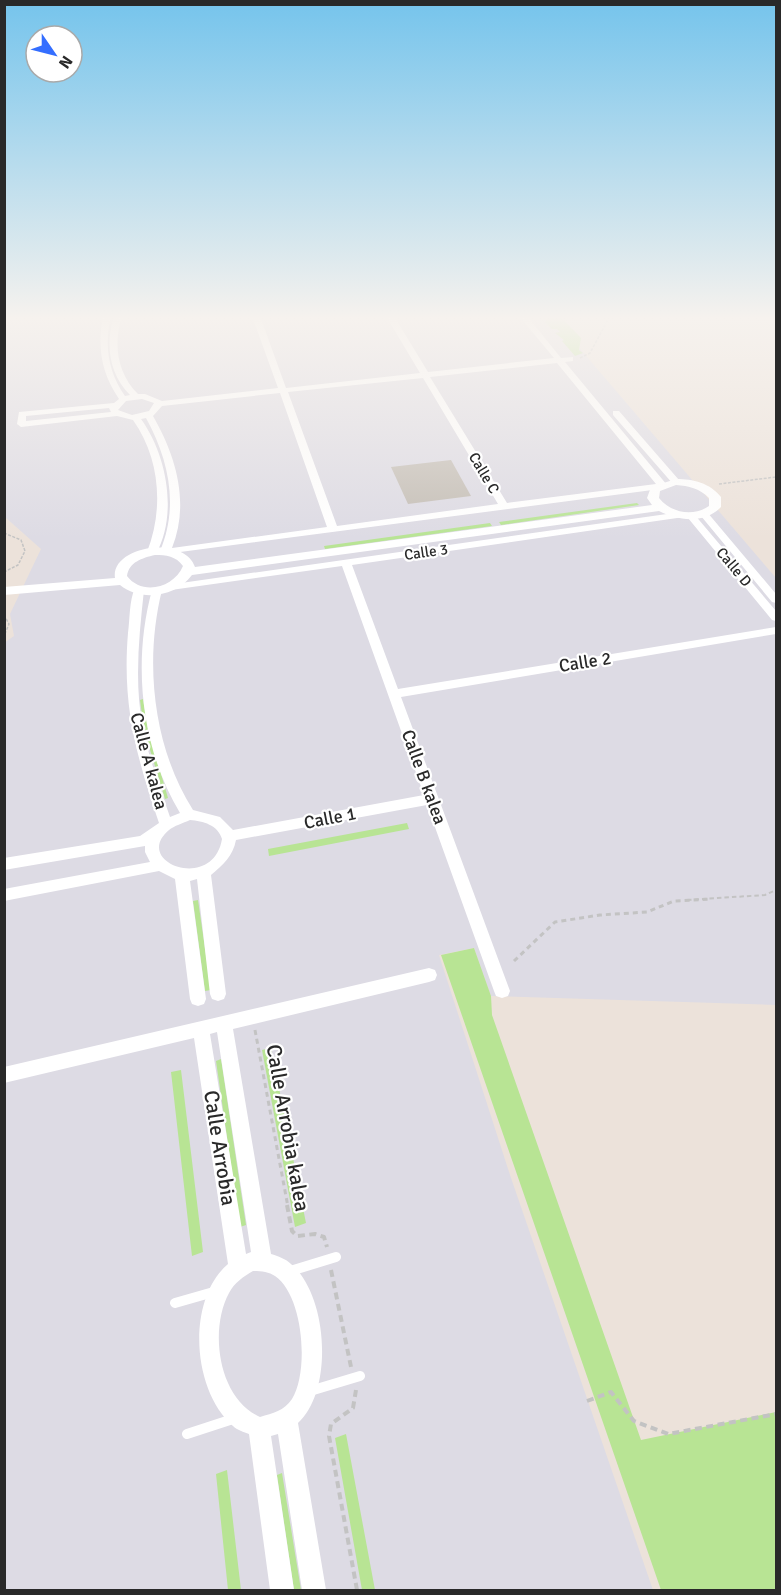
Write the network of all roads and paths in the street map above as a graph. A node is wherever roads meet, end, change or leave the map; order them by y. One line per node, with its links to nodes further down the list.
1 (113, 390): 11 (street)
2 (129, 390): 8 (street)
3 (288, 390): 7 (street)
4 (435, 390): 20 (street, Calle C)
5 (585, 390): 17 (street)
6 (597, 390): 9 (street)
7 (283, 391): 10 (street); 23 (street)
8 (135, 396): 10 (street); 11 (street)
9 (604, 399)
10 (159, 404): 13 (street)
11 (118, 406): 11 (street); 14 (street)
12 (611, 407): 16 (street)
13 (148, 415): 14 (street); 25 (street)
14 (135, 417): 25 (street)
15 (777, 477): 18 (path)
16 (676, 482): 17 (street); 18 (street)
17 (661, 485): 19 (street); 20 (street, Calle 3)
18 (705, 488): 21 (street)
19 (657, 502): 22 (street); 27 (street, Calle 3)
20 (504, 506): 23 (street, Calle 3)
21 (704, 514): 22 (street); 34 (street, Calle D)
22 (686, 515): 26 (street, Calle 3); 36 (street, Calle D)
23 (333, 529): 25 (street, Calle 3)
24 (4, 533): 28 (path)
25 (162, 551): 27 (street); 29 (street)
26 (346, 563): 31 (street, Calle 3); 39 (street, Calle B kalea)
27 (188, 566): 31 (street)
28 (4, 572)
29 (121, 576): 30 (street); 32 (street); 33 (street)
30 (4, 579)
31 (164, 589): 32 (street); 41 (street, Calle A kalea)
32 (140, 590): 42 (street, Calle A kalea)
33 (4, 591)
34 (777, 600)
35 (4, 615): 38 (path)
36 (777, 618)
37 (777, 630): 39 (street, Calle 2)
38 (4, 636)
39 (394, 694): 40 (street, Calle B kalea)
40 (431, 800): 43 (street, Calle 1); 52 (street, Calle B kalea)
41 (189, 815): 42 (street); 43 (street)
42 (162, 828): 44 (street); 45 (street)
43 (228, 836): 46 (street)
44 (4, 864)
45 (159, 866): 47 (street); 49 (street)
46 (203, 871): 47 (street); 53 (street)
47 (182, 874): 54 (street)
48 (777, 890): 50 (path)
49 (4, 895)
50 (514, 961)
51 (429, 975): 55 (street)
52 (502, 991)
53 (218, 994)
54 (198, 999)
55 (224, 1023): 57 (street); 61 (street, Calle Arrobia)
56 (254, 1024): 59 (path, Calle Arrobia kalea)
57 (201, 1028): 58 (street); 62 (street, Calle Arrobia)
58 (4, 1075)
59 (326, 1246)
60 (336, 1257): 64 (lane)
61 (262, 1261): 62 (street); 64 (street)
62 (238, 1267): 65 (street)
63 (331, 1271): 67 (path)
64 (286, 1272): 69 (street)
65 (219, 1290): 66 (lane); 73 (street)
66 (175, 1303)
67 (350, 1363)
68 (360, 1376): 69 (lane)
69 (308, 1392): 74 (street)
70 (356, 1392): 79 (path)
71 (587, 1401): 72 (path)
72 (777, 1414)
73 (239, 1417): 75 (street); 76 (lane)
74 (287, 1419): 75 (street); 78 (street)
75 (259, 1428): 77 (street)
76 (187, 1434)
77 (282, 1590)
78 (314, 1590)
79 (357, 1590)

